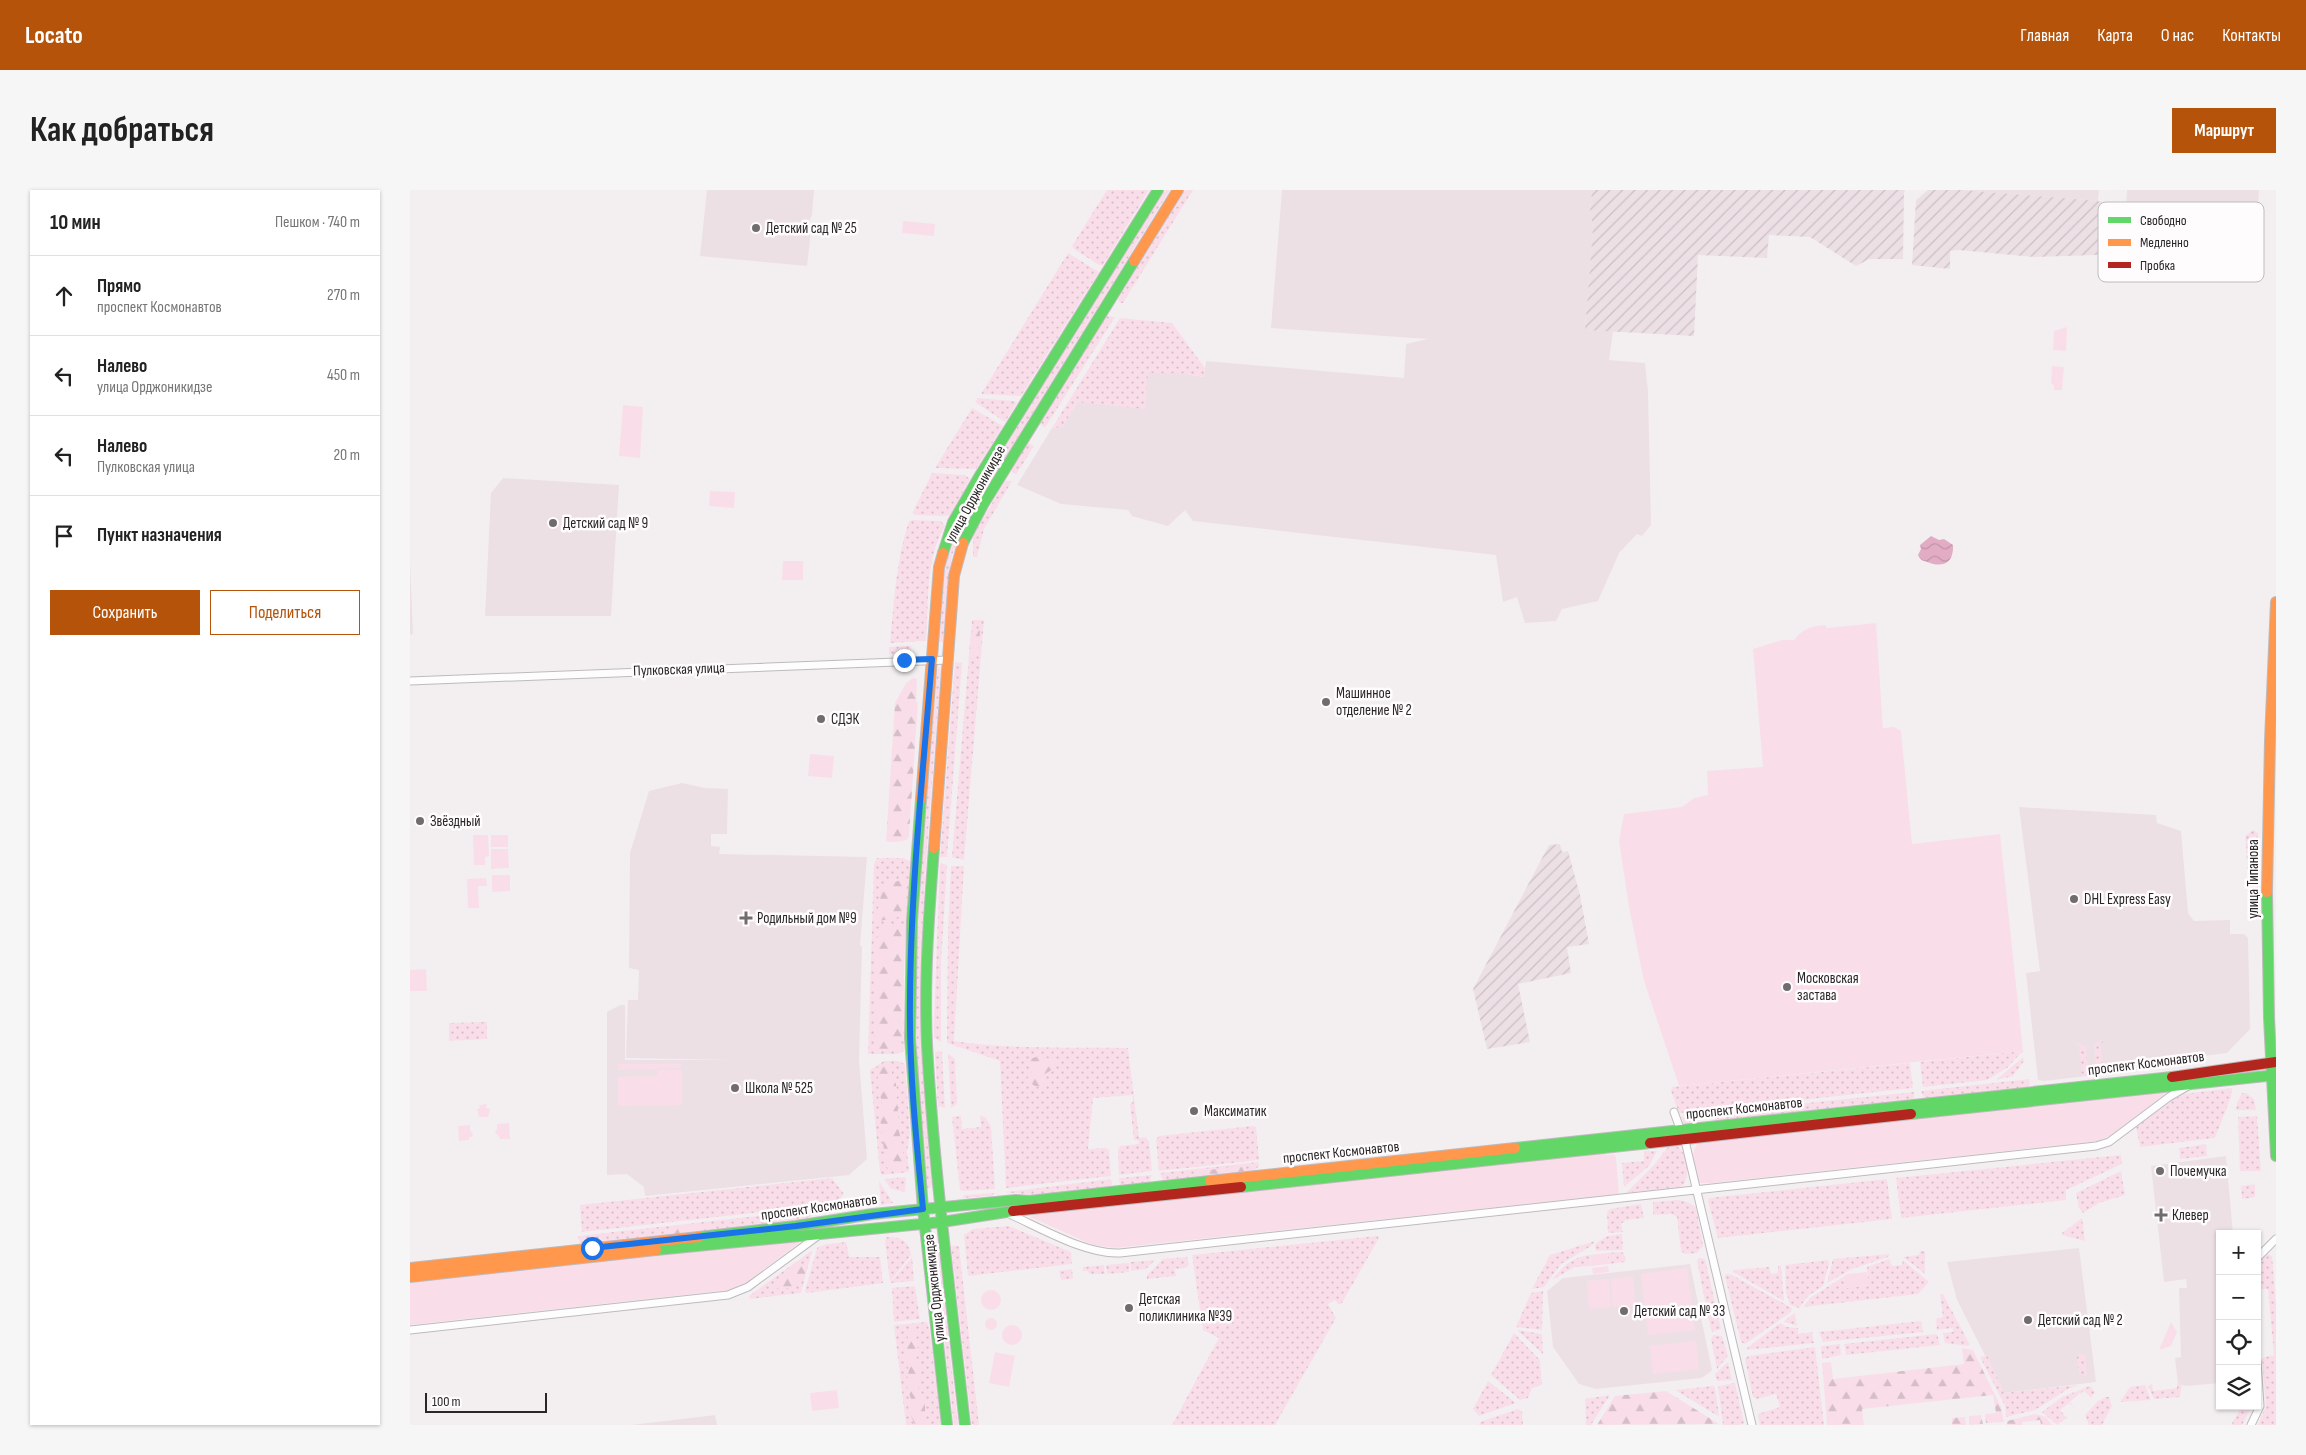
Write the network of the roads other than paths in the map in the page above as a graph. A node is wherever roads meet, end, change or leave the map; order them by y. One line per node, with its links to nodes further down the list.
1 (1158, 190): 4 (street, улица Орджоникидзе)
2 (1178, 190): 5 (street, улица Орджоникидзе)
3 (2276, 602): 7 (street, улица Типанова)
4 (932, 659): 5 (street, Пулковская улица); 6 (street, Пулковская улица); 15 (street, улица Орджоникидзе)
5 (948, 660): 14 (street, улица Орджоникидзе)
6 (410, 680)
7 (2273, 1062): 8 (street, улица Типанова); 11 (street, проспект Космонавтов)
8 (2274, 1076): 9 (street, проспект Космонавтов); 12 (street, улица Типанова)
9 (2189, 1086): 11 (street, проспект Космонавтов); 13 (street)
10 (1674, 1112): 11 (street)
11 (1683, 1134): 13 (street); 14 (street, проспект Космонавтов); 16 (street, проспект Космонавтов)
12 (2276, 1156)
13 (1696, 1190): 16 (street); 28 (street)
14 (940, 1208): 15 (street, проспект Космонавтов); 17 (street, улица Орджоникидзе)
15 (923, 1209): 18 (street, улица Орджоникидзе); 22 (street, проспект Космонавтов)
16 (1006, 1212): 17 (street, проспект Космонавтов)
17 (942, 1222): 18 (street, проспект Космонавтов); 27 (street, улица Орджоникидзе)
18 (924, 1224): 19 (street, проспект Космонавтов); 26 (street, улица Орджоникидзе)
19 (820, 1234): 23 (street, проспект Космонавтов); 24 (street)
20 (2276, 1240): 21 (street)
21 (2261, 1254)
22 (410, 1268)
23 (410, 1277)
24 (410, 1330)
25 (2257, 1365): 29 (street)
26 (947, 1425)
27 (965, 1425)
28 (1752, 1425)
29 (2251, 1425)

